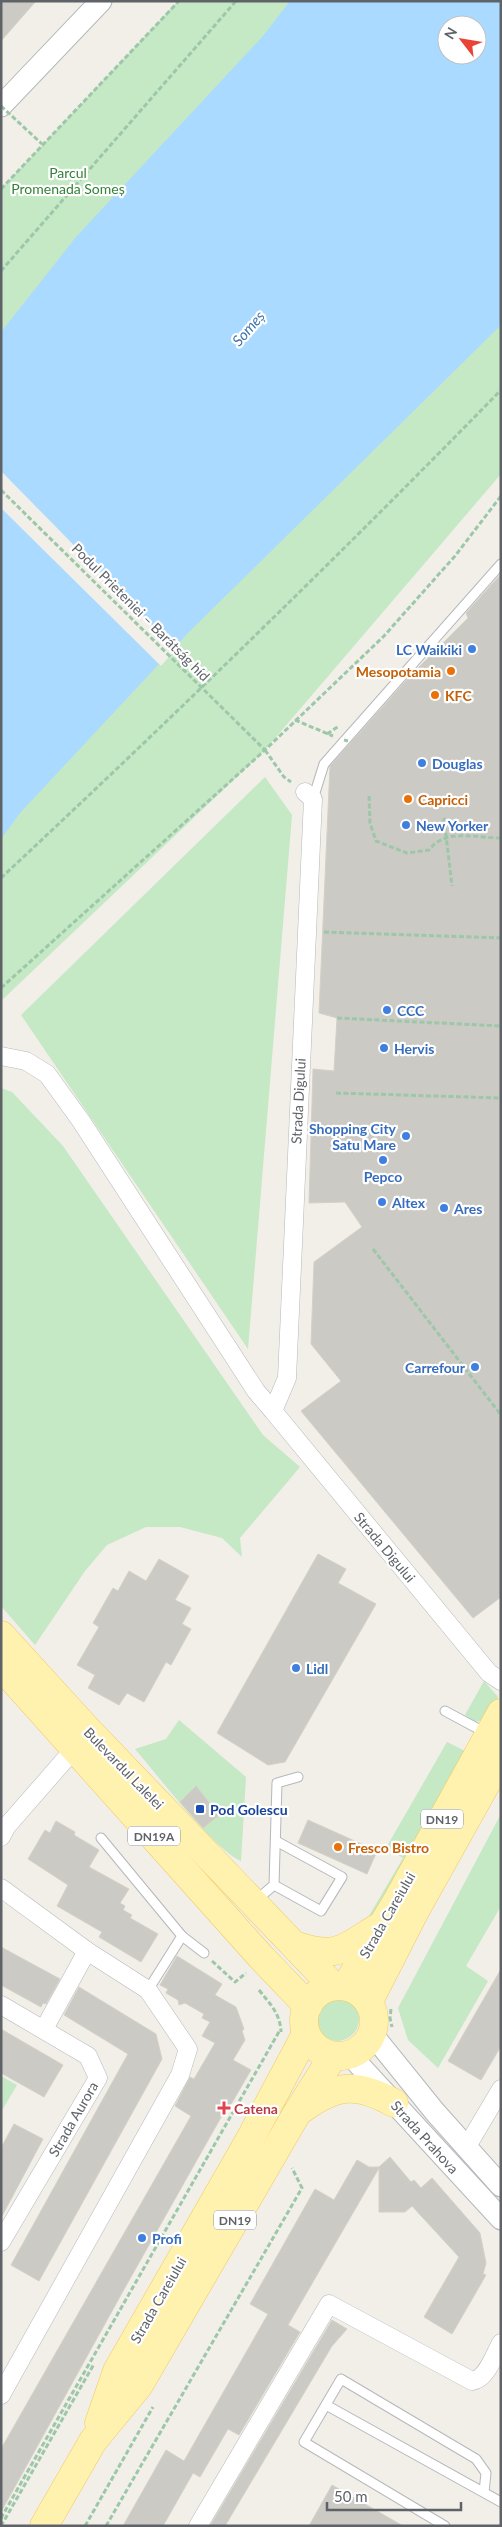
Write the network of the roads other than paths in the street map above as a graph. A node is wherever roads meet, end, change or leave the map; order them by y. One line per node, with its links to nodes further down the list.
1 (101, 1): 2 (street)
2 (1, 106)
3 (501, 564): 4 (lane)
4 (309, 796): 6 (street, Strada Digului)
5 (1, 1056): 6 (street, Strada Digului)
6 (273, 1411): 9 (street, Strada Digului)
7 (1, 1635): 19 (main road, Bulevardul Lalelei / DN19A)
8 (1, 1666): 12 (main road, Bulevardul Lalelei / DN19A)
9 (501, 1681)
10 (445, 1711): 11 (lane)
11 (496, 1735): 20 (main road, Strada Careiului / DN19); 27 (main road, Strada Careiului / DN19)
12 (75, 1748): 14 (street); 29 (main road, Bulevardul Lalelei / DN19A)
13 (298, 1777): 16 (lane)
14 (3, 1828)
15 (101, 1838): 21 (lane)
16 (276, 1841): 17 (lane); 17 (lane)
17 (274, 1885): 19 (lane)
18 (1, 1888): 23 (street)
19 (253, 1903): 22 (main road, Bulevardul Lalelei / DN19A)
20 (382, 1925): 22 (main road); 25 (main road, Strada Careiului / DN19)
21 (182, 1936): 24 (lane); 26 (lane)
22 (294, 1945): 25 (main road, Bulevardul Lalelei / DN19A)
23 (87, 1951): 26 (street); 30 (street)
24 (204, 1953)
25 (339, 1986): 27 (main road, Bulevardul Lalelei); 29 (main road, DN19)
26 (148, 1990): 42 (street)
27 (381, 2001): 32 (main road)
28 (1, 2005): 30 (street, Strada Aurora)
29 (308, 2006): 31 (main road, DN19)
30 (44, 2029): 40 (street, Strada Aurora)
31 (293, 2031): 33 (main road); 44 (main road, Strada Careiului / DN19)
32 (382, 2033): 33 (main road, DN19); 37 (street, Strada Prahova)
33 (341, 2055): 35 (street, Strada Prahova); 36 (main road, Strada Careiului / DN19)
34 (501, 2089): 37 (street)
35 (394, 2103): 36 (main road); 39 (street, Strada Prahova)
36 (297, 2113): 44 (main road, Strada Careiului / DN19)
37 (466, 2148): 38 (street, Strada Prahova)
38 (501, 2186)
39 (501, 2219)
40 (1, 2242)
41 (501, 2343): 48 (street)
42 (1, 2395)
43 (326, 2405): 45 (lane); 45 (lane); 49 (lane)
44 (93, 2441): 47 (main road, Strada Careiului / DN19)
45 (484, 2492): 46 (lane)
46 (501, 2502)
47 (44, 2526)
48 (198, 2526)
49 (445, 2526)

